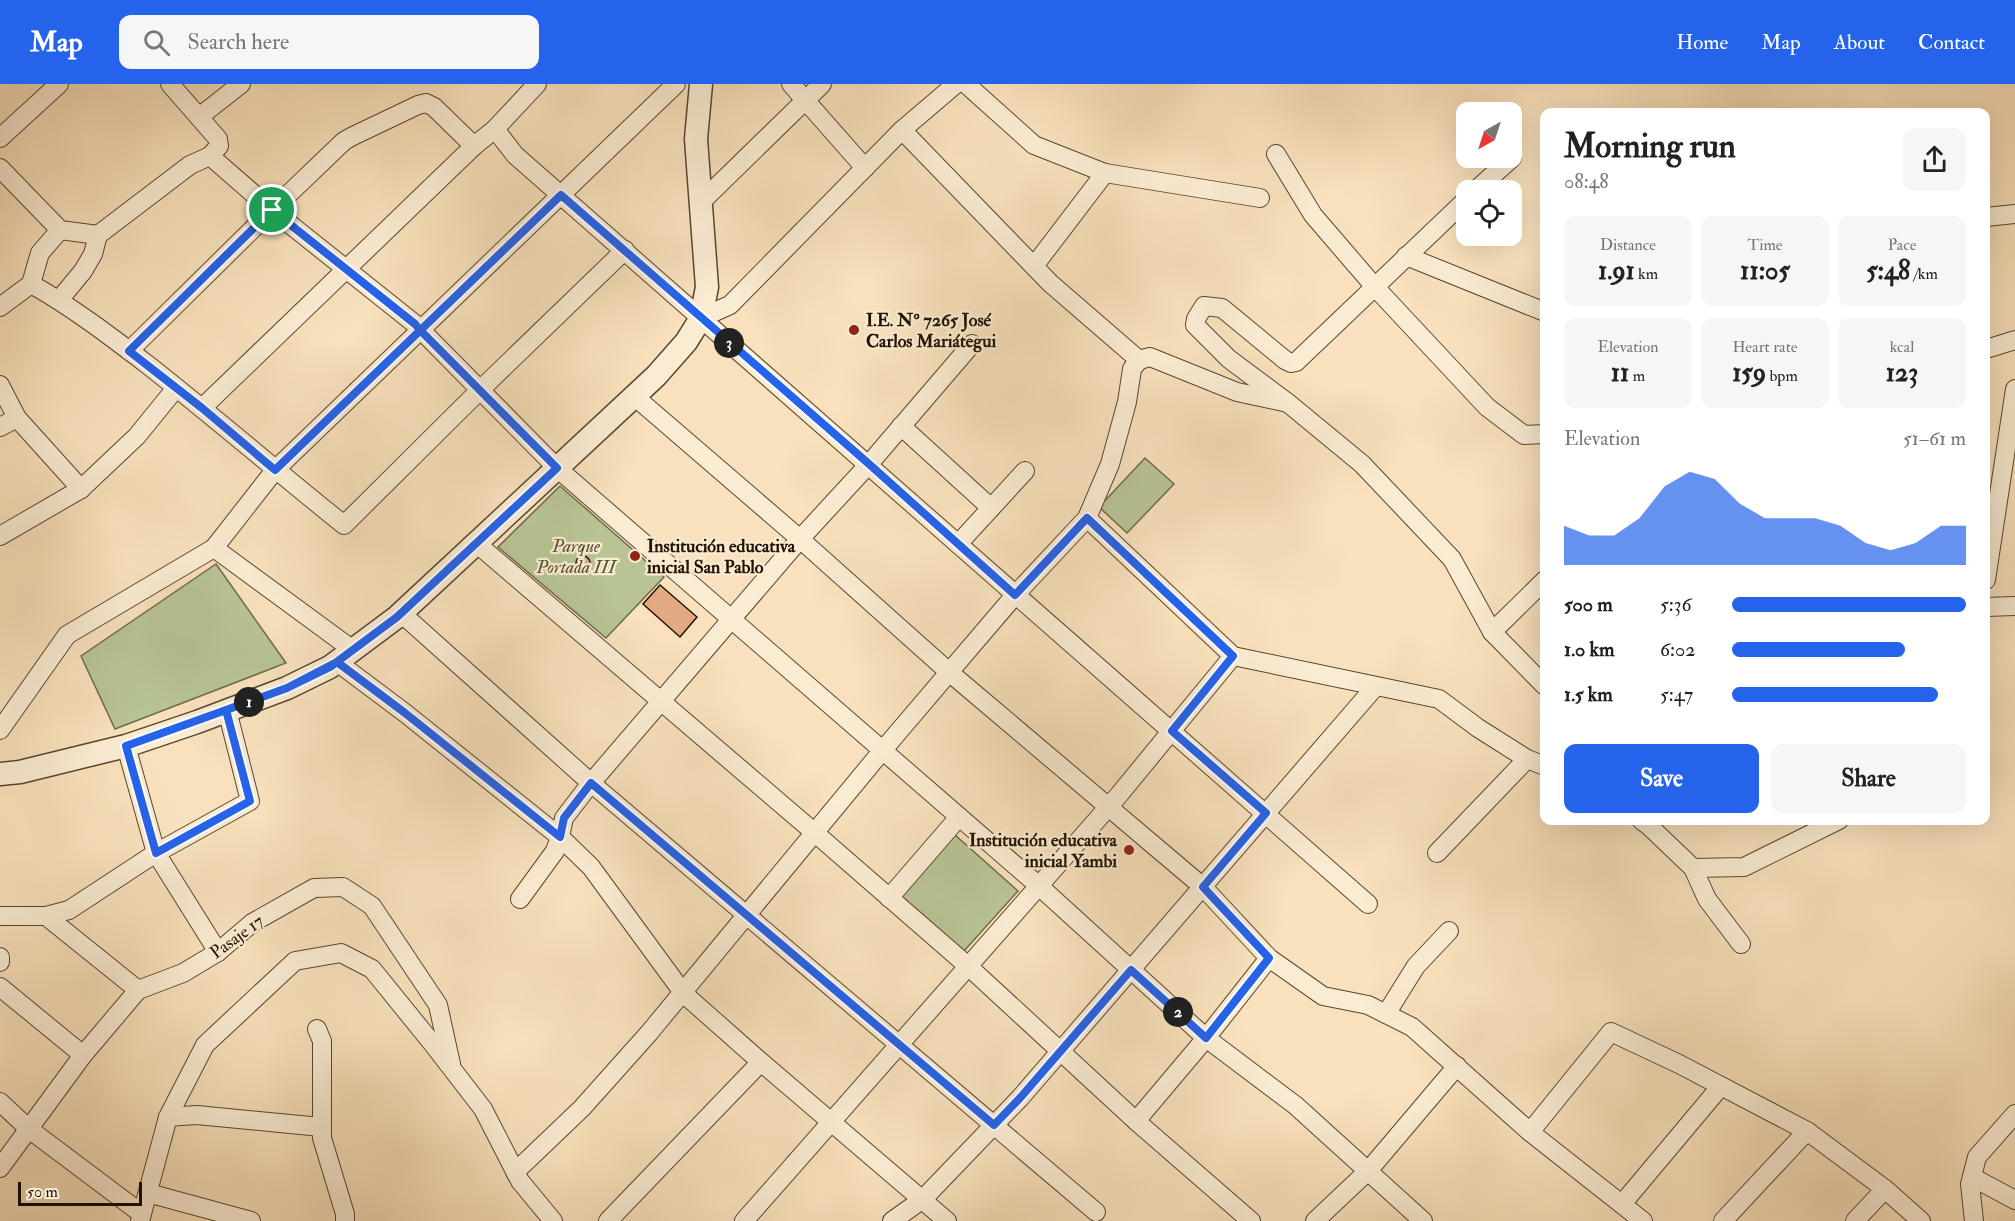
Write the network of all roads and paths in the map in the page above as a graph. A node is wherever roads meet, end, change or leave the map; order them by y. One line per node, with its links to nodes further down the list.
1 (170, 84): 12 (street)
2 (241, 84): 12 (street)
3 (537, 84): 13 (street)
4 (700, 84): 26 (street)
5 (791, 84): 11 (street)
6 (822, 84): 11 (street)
7 (956, 84): 14 (street)
8 (966, 84): 22 (street)
9 (52, 86): 15 (street)
10 (668, 86): 24 (street)
11 (805, 100): 20 (street); 26 (street)
12 (199, 117): 18 (street)
13 (495, 129): 16 (street); 24 (street)
14 (902, 130): 20 (street); 35 (street)
15 (0, 138)
16 (474, 146): 28 (street); 36 (street)
17 (1276, 154): 38 (street)
18 (210, 156): 28 (street); 32 (street)
19 (0, 168): 31 (street)
20 (865, 168): 42 (street)
21 (1500, 168): 23 (street)
22 (1105, 173): 25 (street); 35 (street)
23 (1487, 180)
24 (561, 195): 33 (street); 43 (street)
25 (1260, 198)
26 (701, 201): 42 (street)
27 (1456, 209): 34 (street)
28 (272, 210): 36 (street); 47 (street)
29 (2015, 214): 30 (street)
30 (1990, 217)
31 (60, 230): 32 (street); 37 (street)
32 (98, 235): 39 (street)
33 (625, 250): 42 (street); 52 (street)
34 (1406, 256): 38 (street); 41 (street)
35 (1034, 266): 48 (street)
36 (346, 270): 43 (street); 55 (street)
37 (31, 284): 39 (street); 40 (street)
38 (1374, 286): 54 (street); 59 (street)
39 (59, 300): 47 (street)
40 (0, 307)
41 (1540, 310)
42 (701, 318): 53 (street); 60 (street)
43 (420, 330): 52 (street); 62 (street)
44 (2015, 340): 46 (street)
45 (972, 344): 57 (street)
46 (1990, 348)
47 (129, 351): 50 (street)
48 (1139, 360): 54 (street); 66 (street)
49 (0, 385): 56 (street)
50 (176, 387): 55 (street); 64 (street)
51 (2015, 389): 72 (street)
52 (480, 390): 61 (street); 62 (street)
53 (634, 396): 61 (street); 68 (street)
54 (1288, 403): 79 (street)
55 (202, 408): 62 (street)
56 (17, 418): 58 (street); 64 (street)
57 (901, 426): 60 (street); 65 (street)
58 (0, 427)
59 (1540, 434)
60 (869, 464): 68 (street); 70 (street)
61 (557, 468): 69 (street); 78 (street)
62 (275, 470): 71 (street)
63 (1025, 471): 65 (street)
64 (81, 489): 67 (street)
65 (991, 508): 70 (street)
66 (1087, 518): 74 (street); 81 (street)
67 (0, 536)
68 (800, 539): 78 (street); 82 (street)
69 (476, 543): 77 (street); 85 (street)
70 (958, 544): 74 (street)
71 (214, 548): 80 (street); 87 (street)
72 (1990, 554)
73 (1540, 585): 79 (street)
74 (1015, 595): 82 (street); 88 (street)
75 (2015, 606): 76 (street)
76 (1990, 607)
77 (401, 613): 80 (street); 94 (street)
78 (731, 619): 85 (street); 90 (street)
79 (1492, 632): 83 (street)
80 (345, 656): 86 (street); 101 (street)
81 (1233, 656): 84 (street); 88 (street)
82 (950, 672): 90 (street); 95 (street)
83 (1540, 681)
84 (1376, 687): 91 (street); 96 (street)
85 (662, 702): 94 (street); 100 (street)
86 (226, 710): 89 (street); 102 (street)
87 (0, 730)
88 (1172, 731): 95 (street); 96 (street)
89 (126, 746): 93 (street); 102 (street)
90 (882, 750): 97 (street); 100 (street)
91 (1527, 759): 92 (street); 103 (street)
92 (1540, 764)
93 (0, 774)
94 (591, 783): 101 (street); 111 (street)
95 (1108, 807): 105 (street); 106 (street)
96 (1266, 813): 106 (street); 109 (street)
97 (959, 817): 105 (street); 107 (street)
98 (1649, 825): 104 (street)
99 (1823, 825): 104 (street)
100 (815, 832): 107 (street); 111 (street)
101 (560, 837): 108 (street); 123 (street)
102 (156, 853): 112 (street); 115 (street)
103 (1437, 854)
104 (1693, 868): 114 (street)
105 (1039, 886): 119 (street); 120 (street)
106 (1203, 887): 117 (street); 120 (street)
107 (889, 898): 119 (street)
108 (520, 899)
109 (1368, 904)
110 (0, 915): 112 (street)
111 (746, 915): 123 (street); 127 (street)
112 (46, 916): 122 (street)
113 (1449, 931): 124 (street)
114 (1741, 944)
115 (218, 952): 122 (street, Pasaje 17); 132 (street, Pasaje 17)
116 (0, 957): 118 (street)
117 (1269, 958): 124 (street); 126 (street)
118 (0, 962)
119 (969, 967): 127 (street); 128 (street)
120 (1131, 970): 126 (street); 128 (street)
121 (0, 987): 129 (street)
122 (138, 990): 129 (street, Pasaje 17)
123 (683, 993): 130 (street); 146 (street)
124 (1386, 1014): 131 (street)
125 (317, 1029): 140 (street)
126 (1206, 1038): 137 (street); 145 (street)
127 (900, 1045): 138 (street); 139 (street)
128 (1060, 1051): 137 (street); 139 (street)
129 (83, 1055): 141 (street, Pasaje 17)
130 (761, 1062): 138 (street); 158 (street)
131 (1457, 1066): 143 (street); 145 (street)
132 (452, 1069): 136 (street); 146 (street)
133 (1721, 1086): 142 (street); 143 (street); 152 (street)
134 (0, 1102): 141 (street)
135 (2015, 1114): 147 (street)
136 (168, 1117): 140 (street); 149 (street)
137 (1136, 1121): 162 (street)
138 (831, 1122): 150 (street); 159 (street)
139 (994, 1125): 150 (street); 153 (street)
140 (321, 1127): 156 (street)
141 (29, 1129): 144 (street, Pasaje 17); 154 (street)
142 (1807, 1131): 148 (street); 166 (street)
143 (1530, 1132): 152 (street)
144 (0, 1168)
145 (1368, 1171): 163 (street); 164 (street)
146 (515, 1172): 157 (street)
147 (1972, 1177): 151 (street); 169 (street)
148 (1885, 1189): 167 (street); 168 (street)
149 (148, 1193): 154 (street); 155 (street)
150 (922, 1200): 160 (street); 161 (street)
151 (2015, 1200)
152 (1622, 1204): 165 (street)
153 (1096, 1212)
154 (141, 1218)
155 (251, 1221)
156 (345, 1221)
157 (553, 1221)
158 (608, 1221)
159 (744, 1221)
160 (892, 1221)
161 (947, 1221)
162 (1251, 1221)
163 (1315, 1221)
164 (1423, 1221)
165 (1643, 1221)
166 (1724, 1221)
167 (1855, 1221)
168 (1921, 1221)
169 (1974, 1221)

